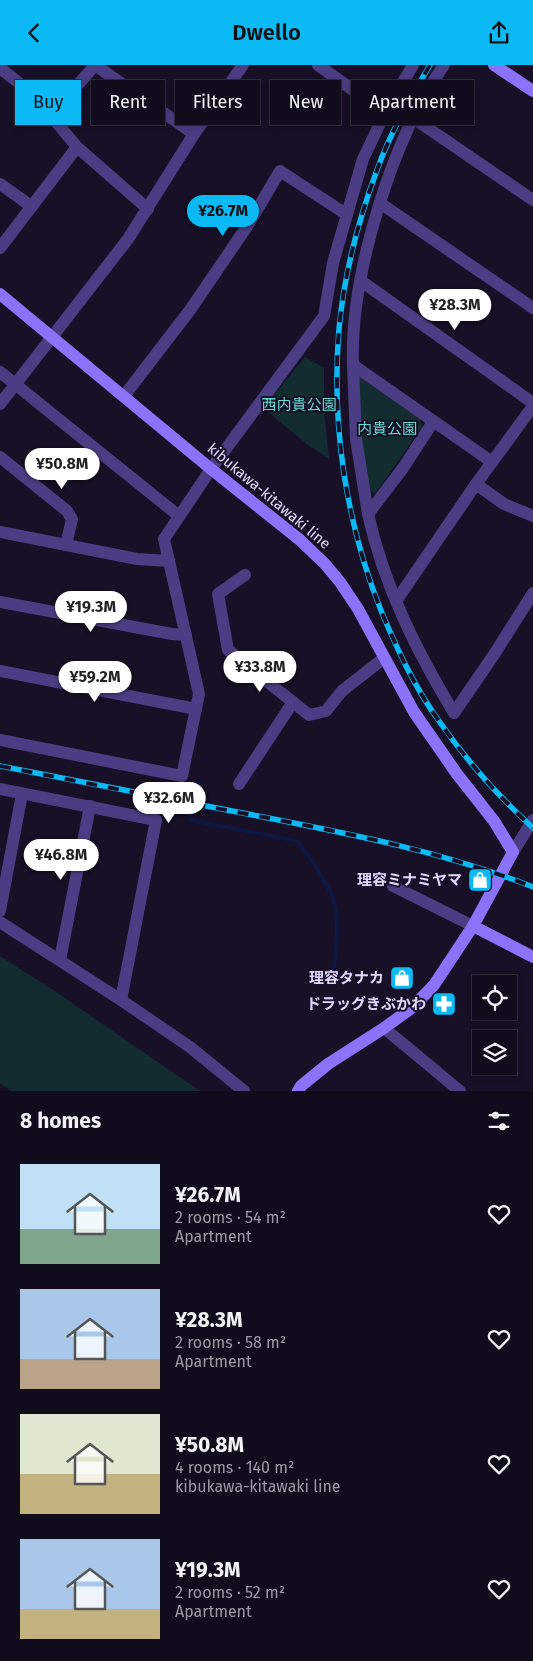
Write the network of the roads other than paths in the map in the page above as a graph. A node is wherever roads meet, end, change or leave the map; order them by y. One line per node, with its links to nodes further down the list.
1 (95, 65): 11 (street); 18 (street)
2 (243, 65): 18 (street)
3 (318, 65): 12 (street)
4 (412, 65): 9 (street)
5 (444, 65): 10 (street)
6 (494, 65): 13 (main road)
7 (0, 68): 8 (street)
8 (15, 80)
9 (404, 80)
10 (435, 80)
11 (81, 81)
12 (351, 89)
13 (533, 91)
14 (59, 125): 19 (street)
15 (379, 125): 25 (street)
16 (410, 125): 22 (street)
17 (423, 125): 21 (street)
18 (194, 134): 24 (street)
19 (77, 147): 23 (street); 24 (street)
20 (0, 184): 23 (street)
21 (533, 200)
22 (380, 203): 27 (street); 29 (street)
23 (32, 206): 26 (street)
24 (148, 209): 30 (street)
25 (346, 214): 34 (street); 40 (street)
26 (0, 248)
27 (361, 281): 31 (street); 36 (street)
28 (0, 294): 30 (main road, kibukawa-kitawaki line)
29 (533, 308)
30 (52, 338): 33 (street); 34 (main road, kibukawa-kitawaki line)
31 (353, 365): 37 (street); 42 (street)
32 (0, 372): 33 (street)
33 (16, 384): 35 (street); 43 (street)
34 (124, 396): 40 (main road, kibukawa-kitawaki line)
35 (0, 404)
36 (533, 404): 39 (street)
37 (433, 422): 39 (street); 42 (street)
38 (0, 457): 46 (street)
39 (492, 462): 41 (street)
40 (211, 469): 43 (street); 53 (main road, kibukawa-kitawaki line)
41 (476, 484): 44 (street); 50 (street)
42 (368, 514): 50 (street)
43 (179, 516): 47 (street)
44 (533, 516)
45 (0, 532): 46 (street)
46 (66, 545): 47 (street)
47 (169, 561): 52 (street)
48 (245, 575): 55 (street)
49 (533, 593): 50 (street)
50 (396, 601)
51 (0, 602): 52 (street)
52 (186, 635): 56 (street)
53 (384, 659): 55 (street); 63 (main road, kibukawa-kitawaki line)
54 (0, 671): 56 (street)
55 (293, 702): 58 (street)
56 (196, 709): 57 (street)
57 (0, 739)
58 (239, 784)
59 (0, 789): 60 (street)
60 (22, 794): 61 (street); 65 (street)
61 (90, 807): 69 (street); 70 (street)
62 (533, 820): 63 (street)
63 (513, 852): 67 (main road)
64 (393, 886): 67 (street)
65 (0, 911)
66 (0, 922): 69 (street)
67 (473, 925): 68 (main road); 71 (main road)
68 (533, 957)
69 (60, 960): 70 (street)
70 (121, 1000): 72 (street)
71 (384, 1028): 73 (main road); 74 (street)
72 (244, 1091)
73 (298, 1091)
74 (460, 1091)

